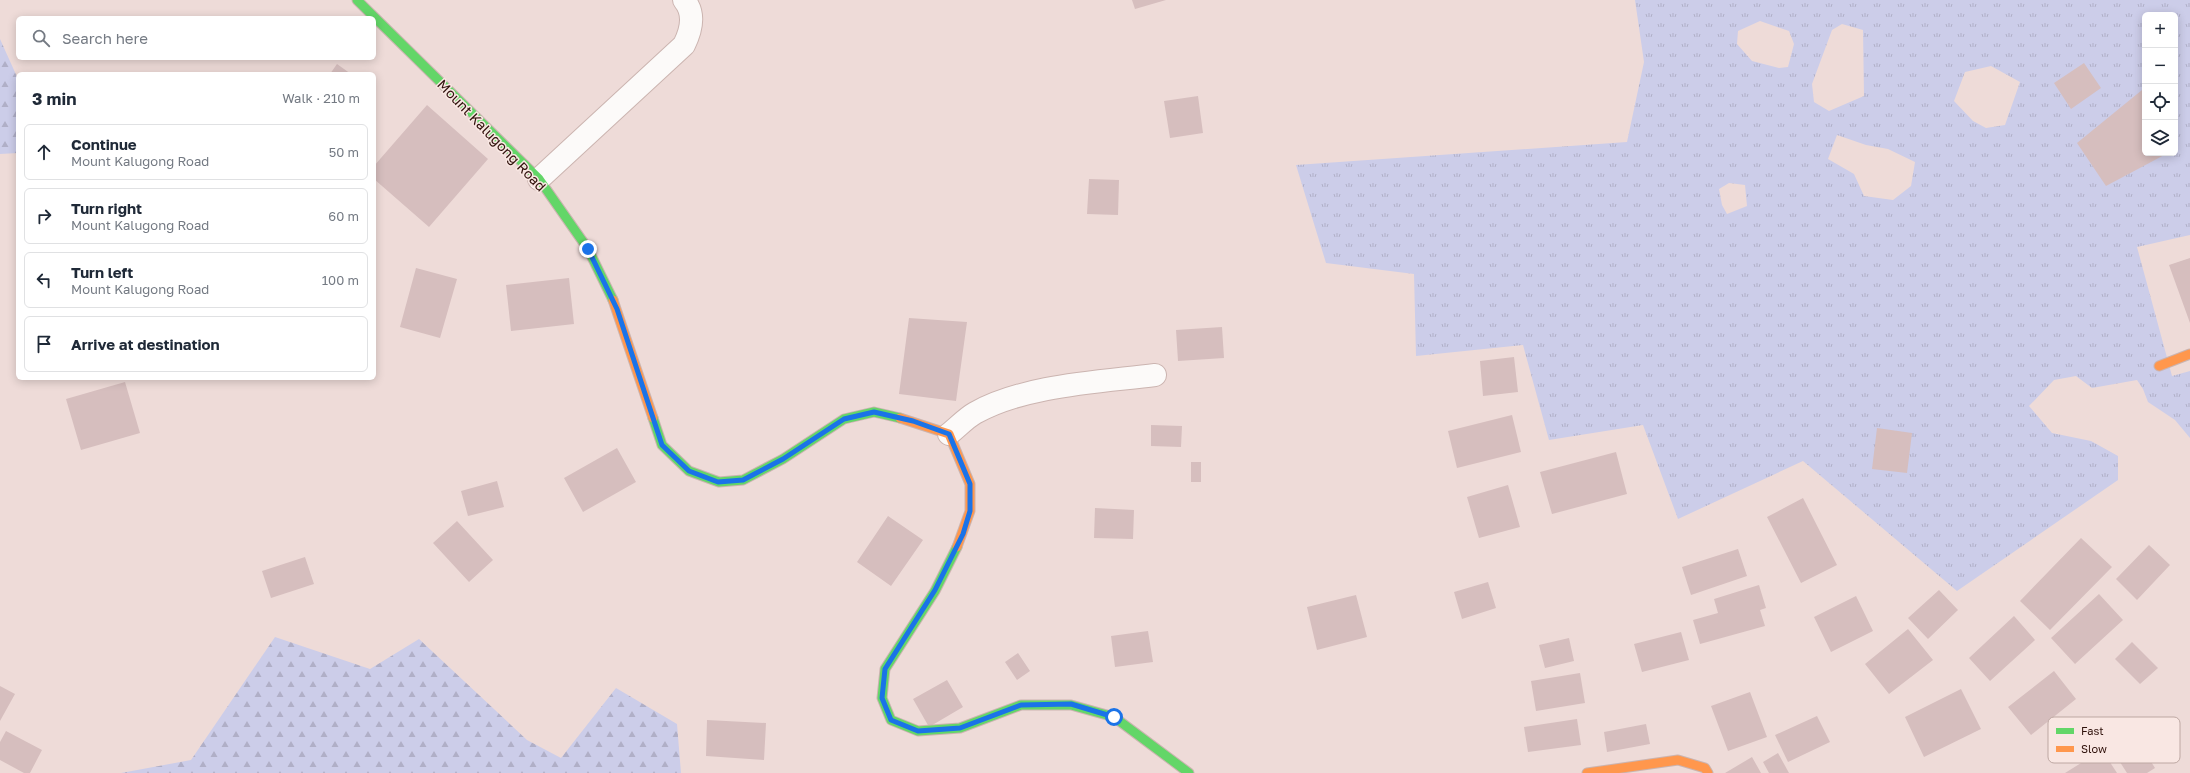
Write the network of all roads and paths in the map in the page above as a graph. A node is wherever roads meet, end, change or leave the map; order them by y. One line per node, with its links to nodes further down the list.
1 (357, 0): 3 (street, Mount Kalugong Road)
2 (688, 1): 5 (street)
3 (373, 16)
4 (376, 19): 5 (street, Mount Kalugong Road)
5 (539, 179): 9 (street, Mount Kalugong Road)
6 (2190, 354): 7 (street)
7 (2159, 366)
8 (1154, 375): 9 (street)
9 (949, 434): 10 (street)
10 (1189, 773)
11 (1587, 773): 12 (street)
12 (1708, 773)

